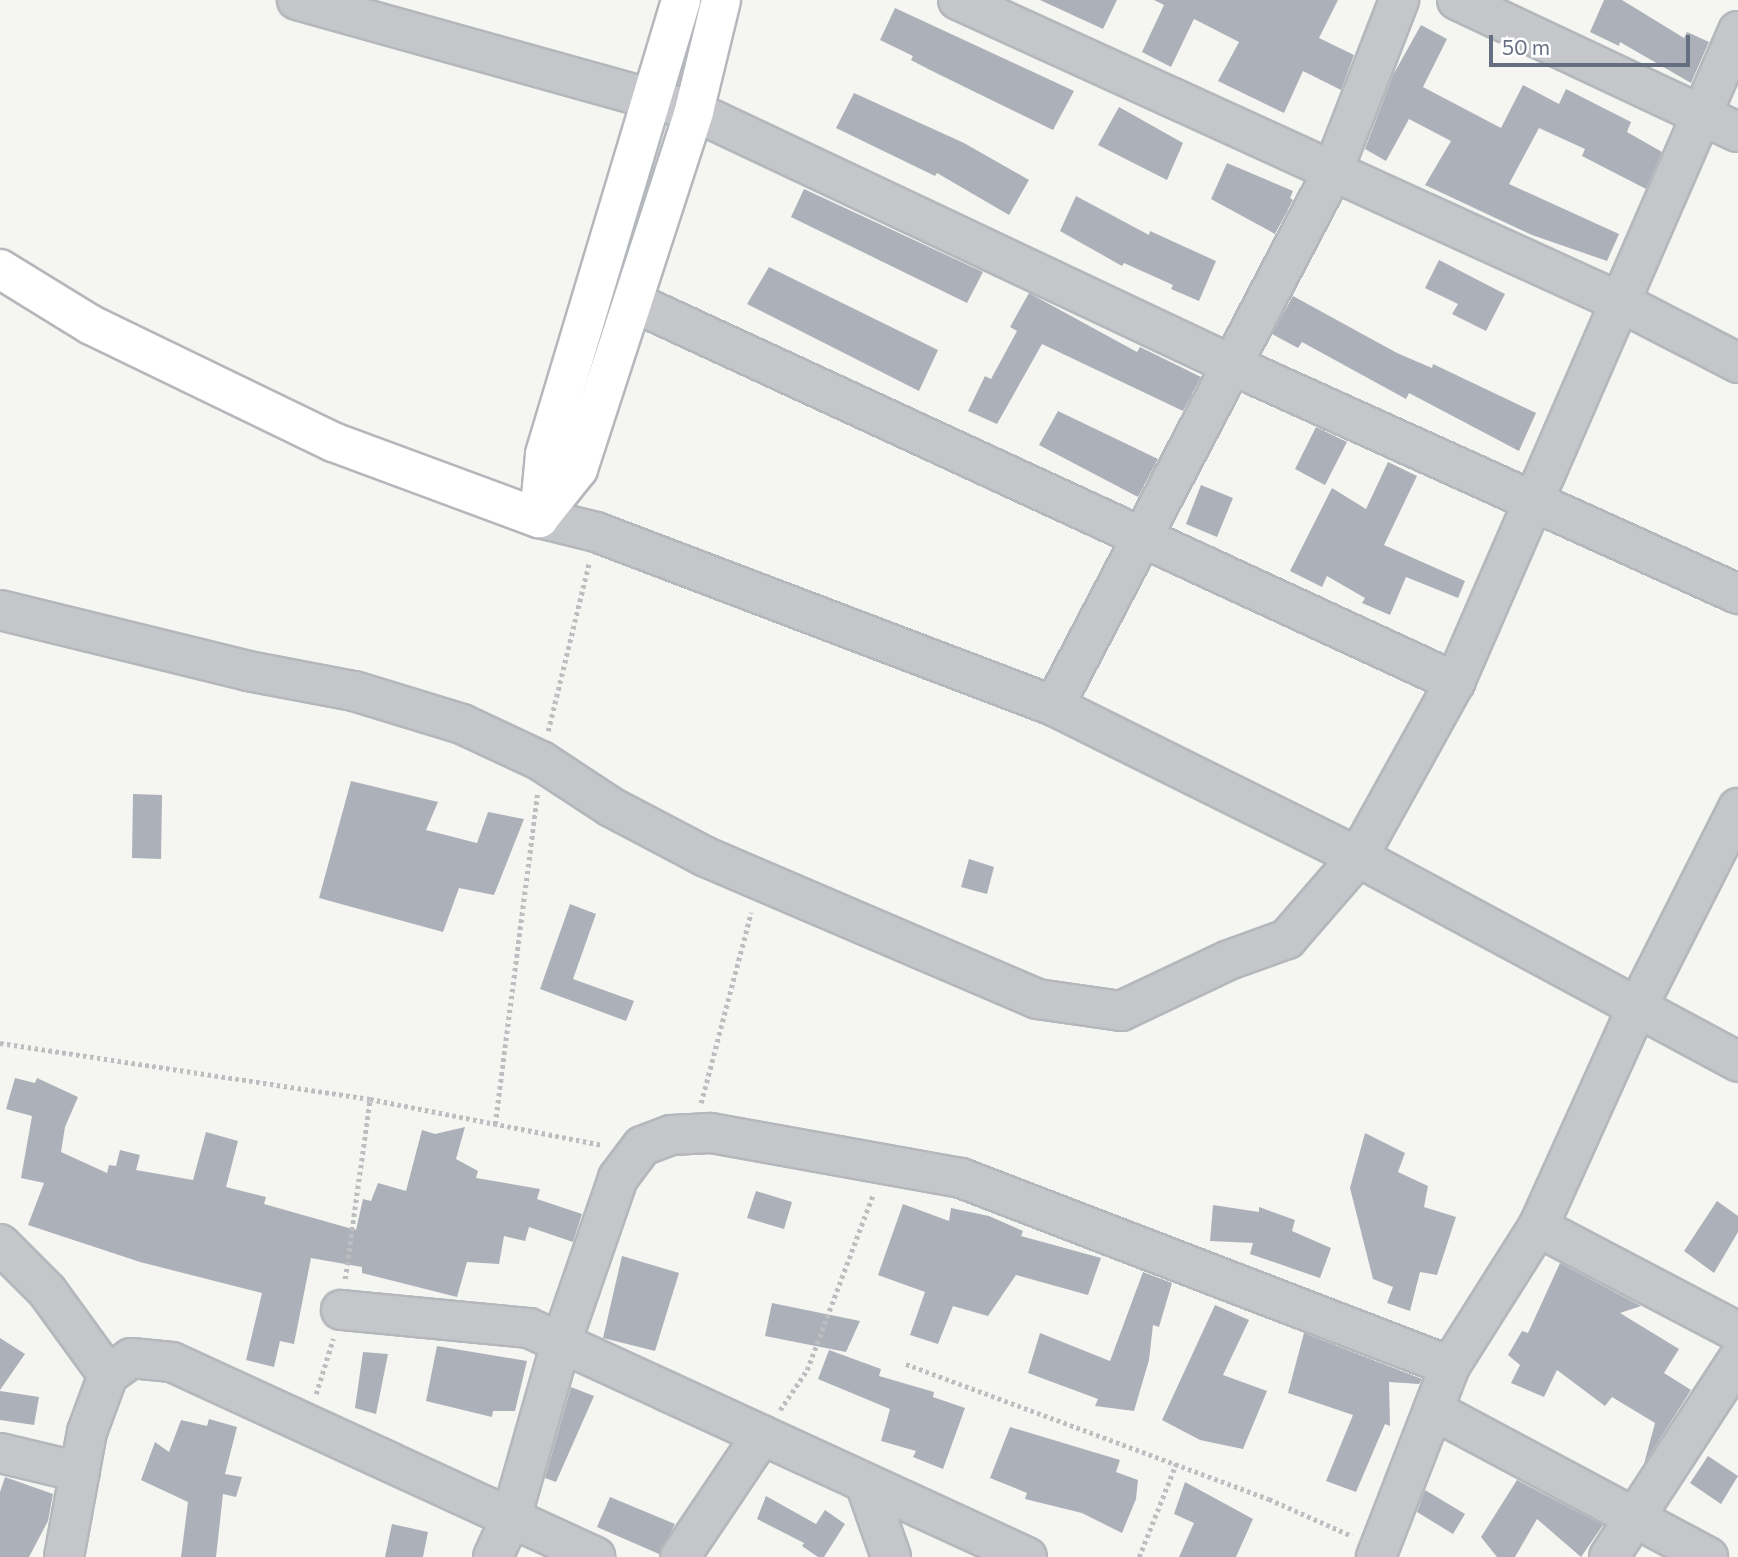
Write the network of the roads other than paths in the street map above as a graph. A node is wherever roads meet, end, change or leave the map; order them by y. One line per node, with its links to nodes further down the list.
1 (297, 0): 8 (street)
2 (681, 0): 8 (main road)
3 (721, 0): 9 (main road)
4 (958, 0): 12 (street)
5 (1399, 0): 12 (street)
6 (1457, 0): 10 (street)
7 (1738, 31): 10 (street)
8 (653, 100): 9 (street); 19 (main road)
9 (694, 111): 14 (main road); 17 (street)
10 (1704, 115): 11 (street); 15 (street)
11 (1738, 132)
12 (1332, 173): 15 (street); 17 (street)
13 (0, 269): 19 (main road)
14 (633, 302): 19 (main road); 20 (street)
15 (1622, 303): 16 (street); 18 (street)
16 (1738, 363)
17 (1230, 364): 18 (street); 20 (street)
18 (1535, 499): 21 (street); 23 (street)
19 (539, 517): 24 (street)
20 (1142, 540): 23 (street); 24 (street)
21 (1738, 594)
22 (0, 610): 26 (street)
23 (1455, 682): 26 (street)
24 (1054, 706): 26 (street)
25 (1738, 808): 27 (street)
26 (1359, 857): 27 (street)
27 (1638, 1006): 28 (street); 29 (street)
28 (1738, 1062)
29 (1538, 1227): 32 (street); 35 (street)
30 (0, 1244): 36 (street)
31 (341, 1310): 33 (street)
32 (1738, 1332)
33 (561, 1343): 35 (street); 38 (street); 42 (street)
34 (1738, 1359): 43 (street)
35 (1450, 1366): 37 (street)
36 (108, 1375): 40 (street); 42 (street)
37 (1433, 1410): 43 (street); 44 (street)
38 (762, 1435): 41 (street); 48 (street)
39 (0, 1453): 40 (street)
40 (80, 1472): 45 (street)
41 (865, 1483): 49 (street); 50 (street)
42 (513, 1515): 46 (street); 47 (street)
43 (1632, 1516): 51 (street); 52 (street)
44 (1378, 1553)
45 (64, 1557)
46 (493, 1557)
47 (595, 1557)
48 (680, 1557)
49 (891, 1557)
50 (1027, 1557)
51 (1609, 1557)
52 (1709, 1557)

